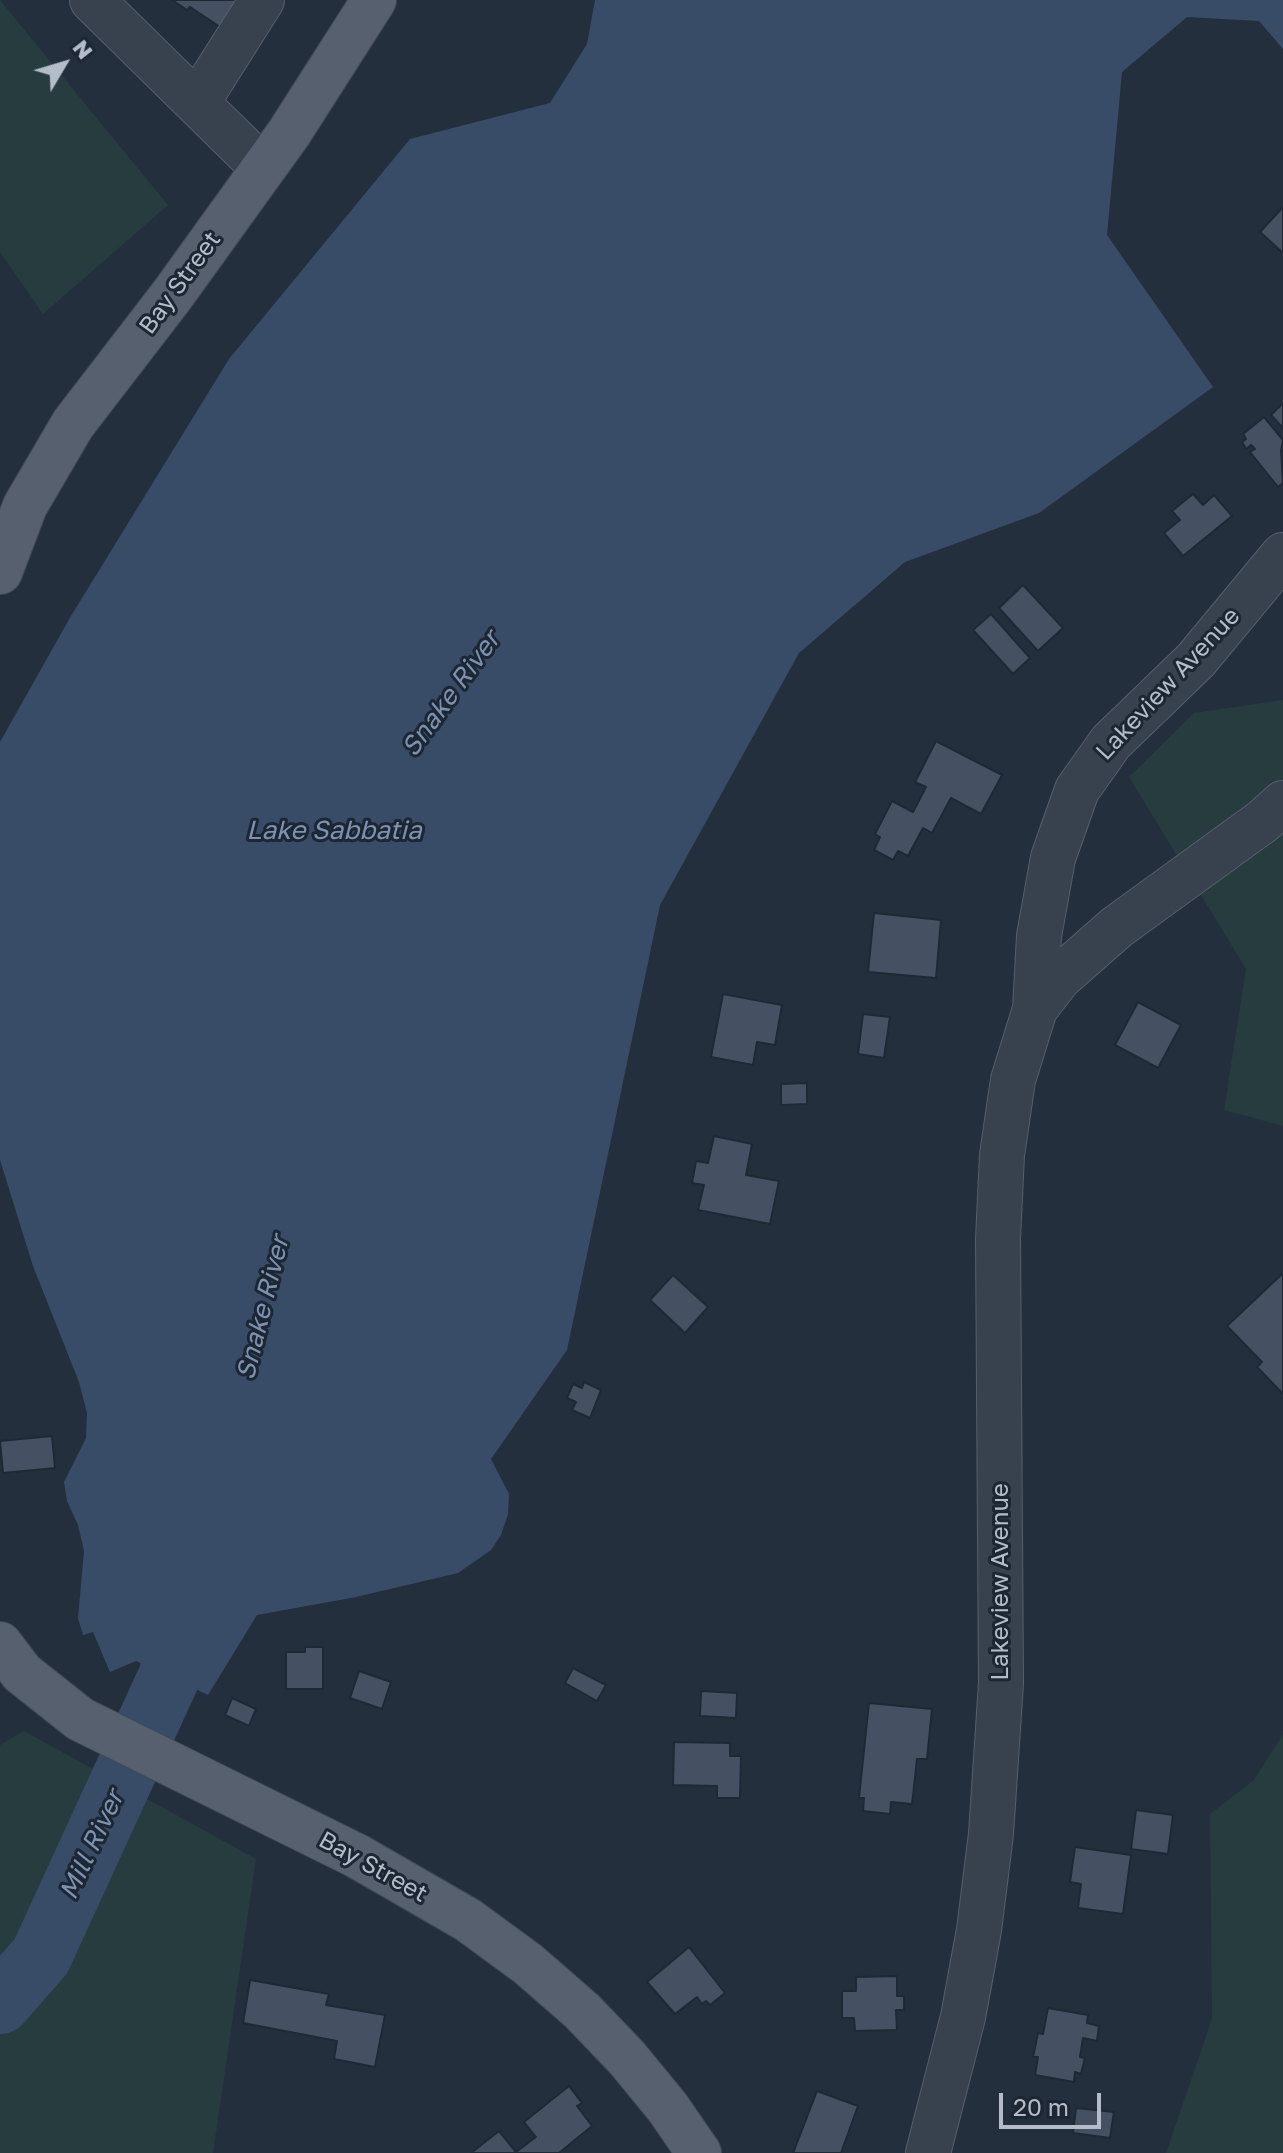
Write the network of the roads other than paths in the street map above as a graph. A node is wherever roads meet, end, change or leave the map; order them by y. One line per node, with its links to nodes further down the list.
1 (92, 0): 4 (street)
2 (262, 0): 4 (street)
3 (374, 0): 5 (main road, Bay Street)
4 (197, 103): 5 (street)
5 (263, 168): 7 (main road, Bay Street)
6 (1283, 555): 9 (street, Lakeview Avenue)
7 (0, 572)
8 (1283, 803): 9 (street, Lakeview Avenue)
9 (1035, 1009): 12 (street, Lakeview Avenue)
10 (0, 1644): 11 (main road, Bay Street)
11 (699, 2153)
12 (928, 2153)

